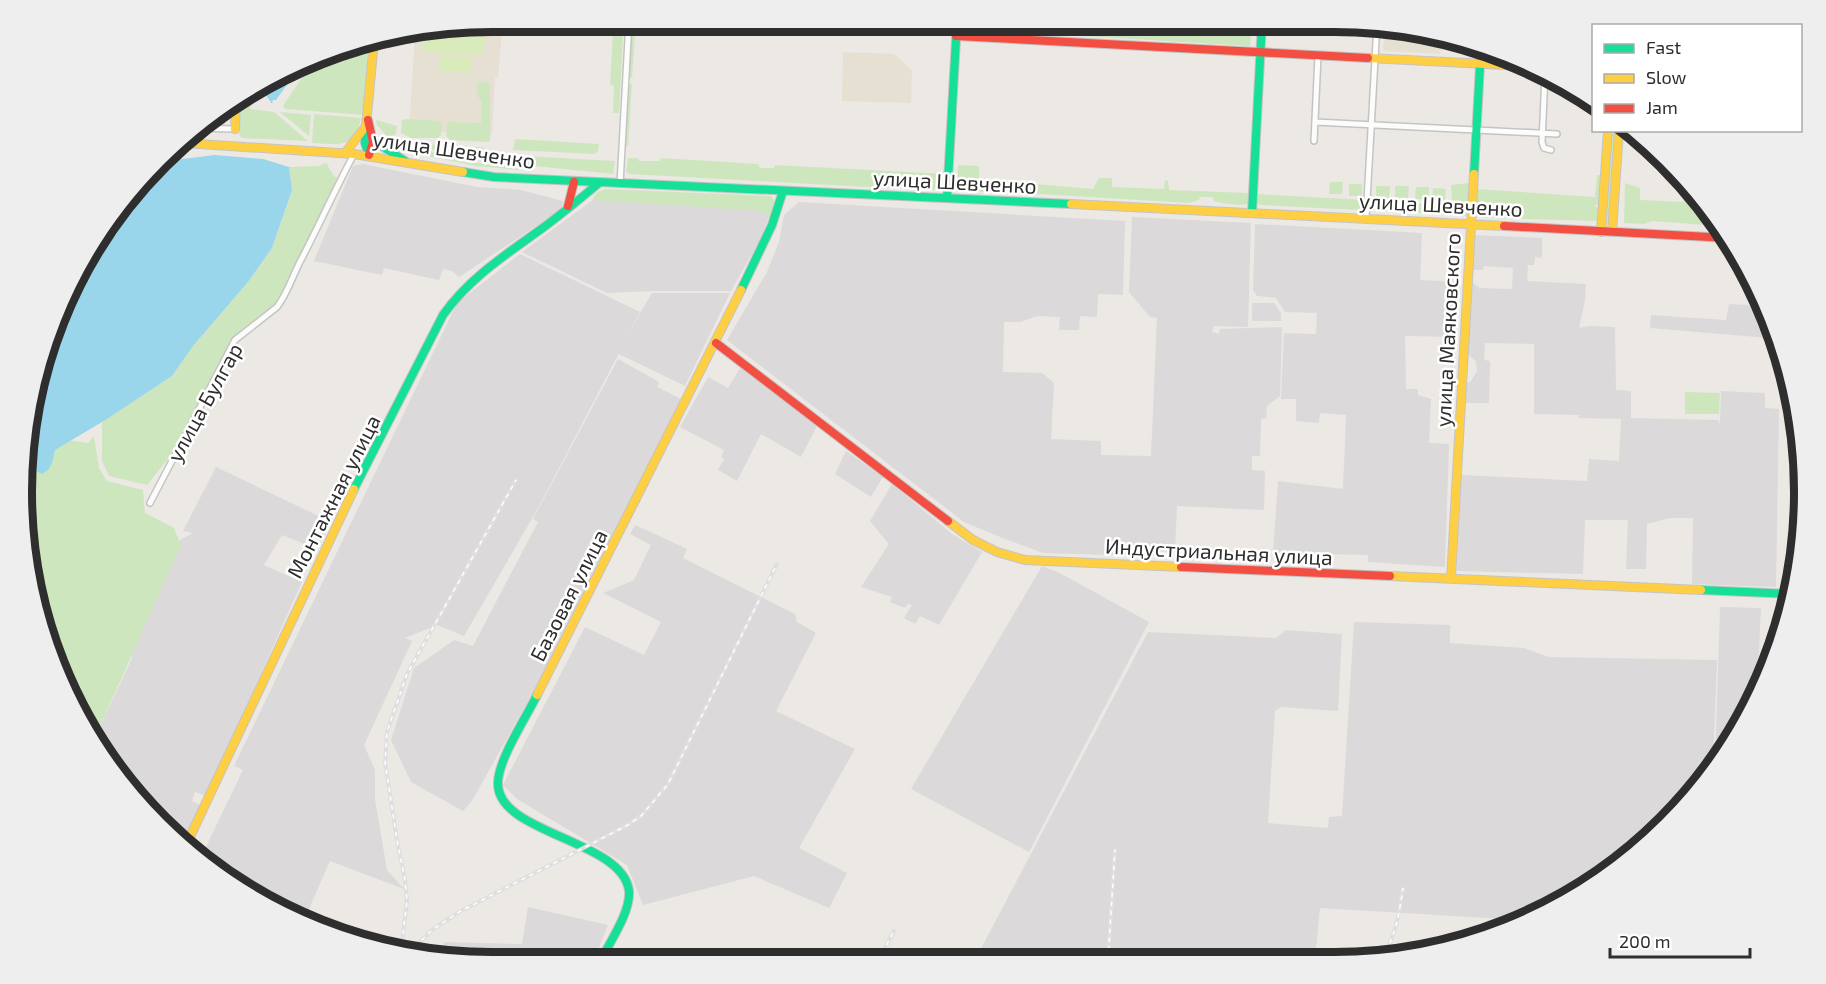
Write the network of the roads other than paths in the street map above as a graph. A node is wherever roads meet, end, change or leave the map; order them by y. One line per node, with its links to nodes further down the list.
1 (629, 32): 35 (street)
2 (956, 32): 5 (street)
3 (1262, 32): 7 (street)
4 (1376, 33): 10 (street)
5 (956, 36): 7 (street); 37 (street)
6 (373, 47): 15 (street)
7 (1261, 52): 8 (street); 39 (street)
8 (1318, 56): 10 (street); 16 (street)
9 (1480, 56): 11 (street, улица Маяковского)
10 (1375, 58): 11 (street); 17 (street)
11 (1480, 64): 12 (street); 21 (street, улица Маяковского)
12 (1505, 65)
13 (1545, 83): 24 (street)
14 (236, 109): 19 (street)
15 (367, 119): 20 (street); 26 (street)
16 (1315, 122): 17 (street); 27 (street)
17 (1372, 125): 21 (street); 40 (street)
18 (210, 128): 19 (street)
19 (235, 129)
20 (364, 130): 30 (street); 31 (street)
21 (1476, 130): 24 (street); 41 (street, улица Маяковского)
22 (1608, 132): 42 (street)
23 (1619, 132): 43 (street)
24 (1542, 133): 25 (street); 29 (street)
25 (1557, 134)
26 (374, 141): 31 (street); 32 (street)
27 (1314, 141)
28 (191, 143): 30 (street, улица Шевченко)
29 (1551, 150)
30 (350, 153): 31 (street, улица Шевченко); 46 (street, улица Булгар)
31 (369, 156): 32 (street, улица Шевченко)
32 (406, 162): 33 (street, улица Шевченко)
33 (574, 182): 34 (street, улица Шевченко); 38 (street)
34 (599, 183): 35 (street, улица Шевченко); 38 (street, Монтажная улица)
35 (620, 184): 36 (street, улица Шевченко)
36 (783, 191): 37 (street, улица Шевченко); 45 (street, Базовая улица)
37 (947, 198): 39 (street, улица Шевченко)
38 (566, 210): 49 (street, Монтажная улица)
39 (1252, 213): 40 (street, улица Шевченко)
40 (1366, 218): 41 (street, улица Шевченко)
41 (1471, 224): 42 (street, улица Шевченко); 47 (street, улица Маяковского)
42 (1601, 232): 43 (street, улица Шевченко)
43 (1612, 232): 44 (street, улица Шевченко)
44 (1718, 237)
45 (716, 343): 47 (street, Индустриальная улица); 50 (street, Базовая улица)
46 (150, 503)
47 (1451, 579): 48 (street, Индустриальная улица)
48 (1783, 594)
49 (189, 839)
50 (605, 952)

